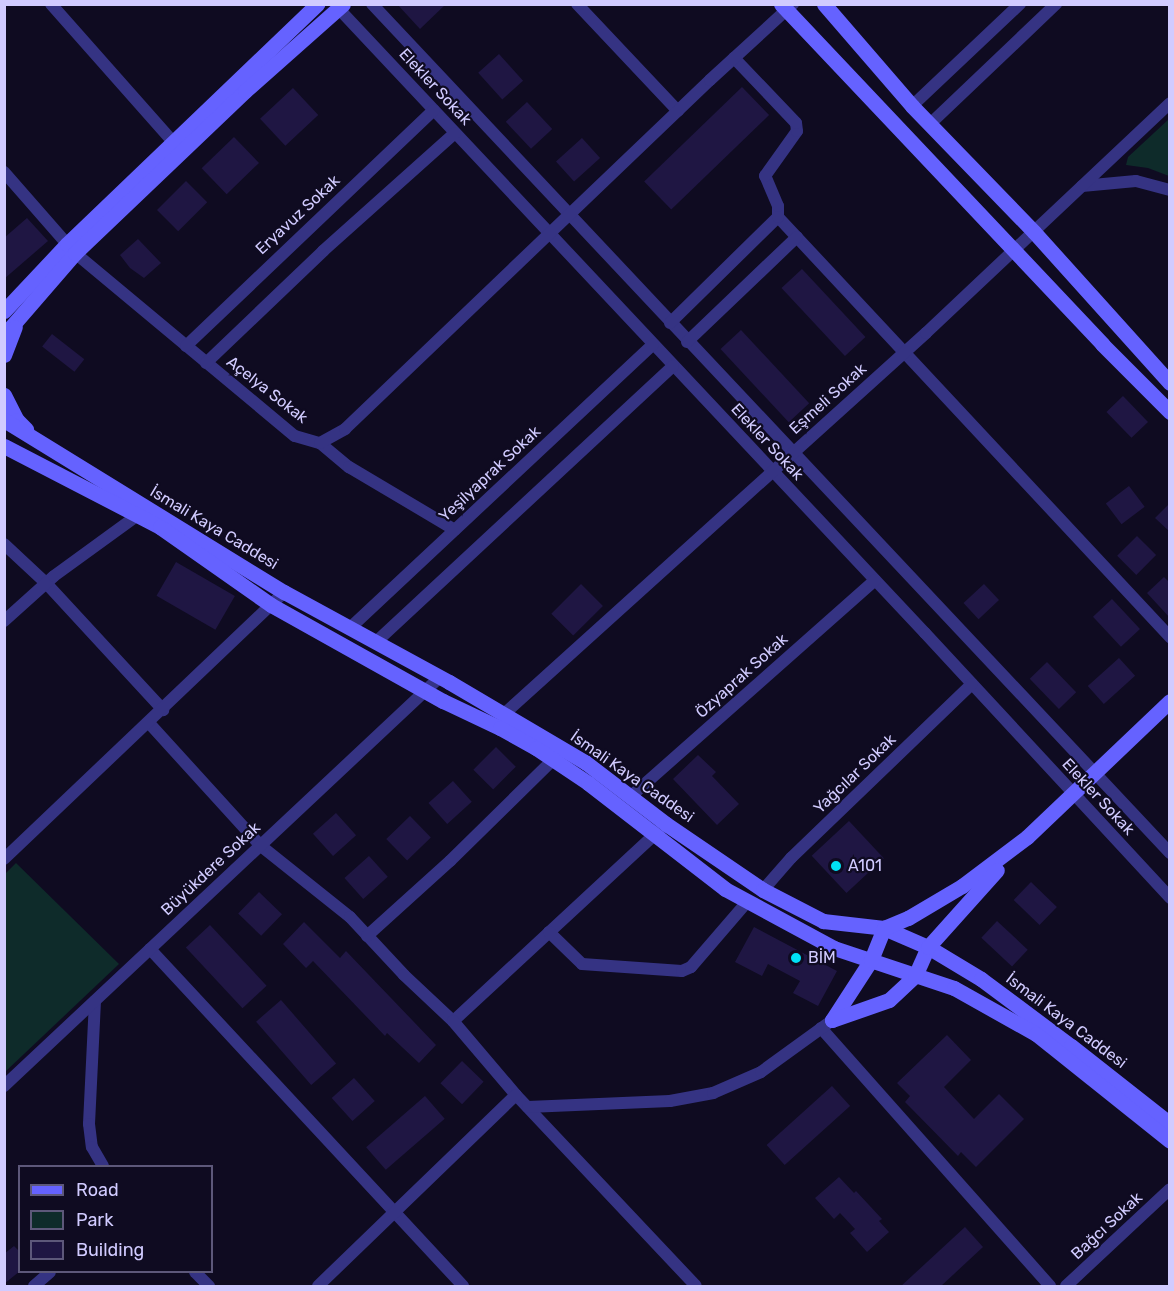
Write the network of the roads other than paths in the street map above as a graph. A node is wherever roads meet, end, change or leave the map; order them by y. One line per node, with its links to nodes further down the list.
1 (51, 4): 17 (street)
2 (317, 4): 17 (street)
3 (372, 4): 21 (street, Elekler Sokak)
4 (577, 4): 14 (street)
5 (824, 4): 12 (street)
6 (1020, 4): 12 (street)
7 (1056, 4): 15 (street)
8 (787, 6): 10 (street); 27 (street)
9 (341, 7): 13 (street, Elekler Sokak); 26 (street)
10 (734, 58): 14 (street); 22 (street)
11 (1170, 103): 19 (street, Eşmeli Sokak)
12 (912, 106): 15 (street)
13 (434, 110): 16 (street, Elekler Sokak); 34 (street, Eryavuz Sokak)
14 (678, 111): 21 (street)
15 (930, 124): 23 (street)
16 (455, 133): 24 (street, Elekler Sokak); 37 (street)
17 (172, 141): 26 (street)
18 (4, 172): 26 (street, Açelya Sokak)
19 (1082, 186): 20 (street); 23 (street, Eşmeli Sokak)
20 (1170, 190)
21 (571, 214): 24 (street); 30 (street, Elekler Sokak)
22 (778, 217): 25 (street); 30 (street)
23 (1034, 232): 27 (street, Eşmeli Sokak); 39 (street)
24 (550, 234): 33 (street, Elekler Sokak); 44 (street)
25 (797, 237): 32 (street); 35 (street)
26 (71, 248): 28 (street); 29 (street); 34 (street, Açelya Sokak)
27 (1013, 251): 35 (street, Eşmeli Sokak); 41 (street)
28 (4, 310)
29 (23, 311): 31 (street); 36 (street)
30 (670, 323): 32 (street, Elekler Sokak)
31 (4, 335)
32 (687, 342): 46 (street, Elekler Sokak)
33 (652, 344): 38 (street, Elekler Sokak); 49 (street, Yeşilyaprak Sokak)
34 (186, 346): 37 (street, Açelya Sokak)
35 (906, 352): 46 (street, Eşmeli Sokak); 57 (street)
36 (4, 355)
37 (206, 363): 44 (street, Açelya Sokak)
38 (673, 366): 47 (street, Elekler Sokak); 58 (street)
39 (1170, 383)
40 (4, 394): 43 (street)
41 (1170, 412)
42 (4, 420): 43 (street, İsmali Kaya Caddesi)
43 (39, 442): 48 (street, İsmali Kaya Caddesi)
44 (320, 443): 49 (street, Açelya Sokak)
45 (4, 446): 48 (street)
46 (794, 453): 47 (street, Eşmeli Sokak); 67 (street, Elekler Sokak)
47 (772, 472): 51 (street, Elekler Sokak); 64 (street, Eşmeli Sokak)
48 (142, 511): 52 (street); 53 (street, İsmali Kaya Caddesi); 54 (street)
49 (455, 530): 56 (street, Yeşilyaprak Sokak)
50 (4, 544): 52 (street)
51 (875, 580): 60 (street, Elekler Sokak); 69 (street, Özyaprak Sokak)
52 (46, 583): 55 (street); 63 (street)
53 (285, 592): 54 (street); 56 (street, İsmali Kaya Caddesi)
54 (271, 605): 61 (street); 63 (street)
55 (4, 621)
56 (350, 628): 58 (street, İsmali Kaya Caddesi)
57 (1170, 637)
58 (376, 642): 59 (street, İsmali Kaya Caddesi)
59 (440, 677): 61 (street, Büyükdere Sokak); 64 (street, İsmali Kaya Caddesi)
60 (972, 684): 68 (street, Elekler Sokak); 76 (street, Yağcılar Sokak)
61 (424, 691): 66 (street); 73 (street, Büyükdere Sokak)
62 (1170, 701): 67 (street)
63 (163, 710): 65 (street)
64 (504, 714): 66 (street, İsmali Kaya Caddesi)
65 (149, 723): 73 (street); 75 (street)
66 (559, 755): 69 (street, İsmali Kaya Caddesi); 71 (street, İsmali Kaya Caddesi); 81 (street)
67 (1095, 771): 68 (street); 74 (street, Elekler Sokak)
68 (1072, 794): 72 (street); 77 (street, Elekler Sokak)
69 (630, 796): 70 (street, İsmali Kaya Caddesi)
70 (666, 824): 71 (street); 76 (street, İsmali Kaya Caddesi)
71 (654, 835): 78 (street, İsmali Kaya Caddesi); 80 (street)
72 (1027, 837): 79 (street); 82 (street)
73 (261, 846): 81 (street); 83 (street, Büyükdere Sokak)
74 (1170, 853)
75 (4, 859)
76 (763, 890): 79 (street, İsmali Kaya Caddesi)
77 (1170, 898)
78 (747, 902): 80 (street); 84 (street, İsmali Kaya Caddesi)
79 (884, 928): 82 (street, İsmali Kaya Caddesi); 84 (street)
80 (549, 932): 87 (street)
81 (367, 936): 87 (street)
82 (928, 947): 85 (street); 92 (street, İsmali Kaya Caddesi)
83 (150, 949): 86 (street, Büyükdere Sokak); 96 (street)
84 (871, 960): 85 (street, İsmali Kaya Caddesi); 88 (street)
85 (915, 976): 88 (street); 93 (street, İsmali Kaya Caddesi)
86 (95, 1001): 89 (street, Büyükdere Sokak); 94 (street)
87 (453, 1021): 90 (street)
88 (826, 1024): 91 (street); 104 (street)
89 (4, 1086)
90 (516, 1095): 91 (street); 96 (street)
91 (528, 1107): 103 (street)
92 (1170, 1124)
93 (1170, 1141)
94 (102, 1165)
95 (1170, 1189): 105 (street, Bağcı Sokak)
96 (395, 1213): 101 (street); 102 (street)
97 (49, 1273): 99 (street)
98 (196, 1273): 100 (street)
99 (34, 1287)
100 (209, 1287)
101 (318, 1287)
102 (463, 1287)
103 (696, 1287)
104 (1050, 1287)
105 (1066, 1287)

